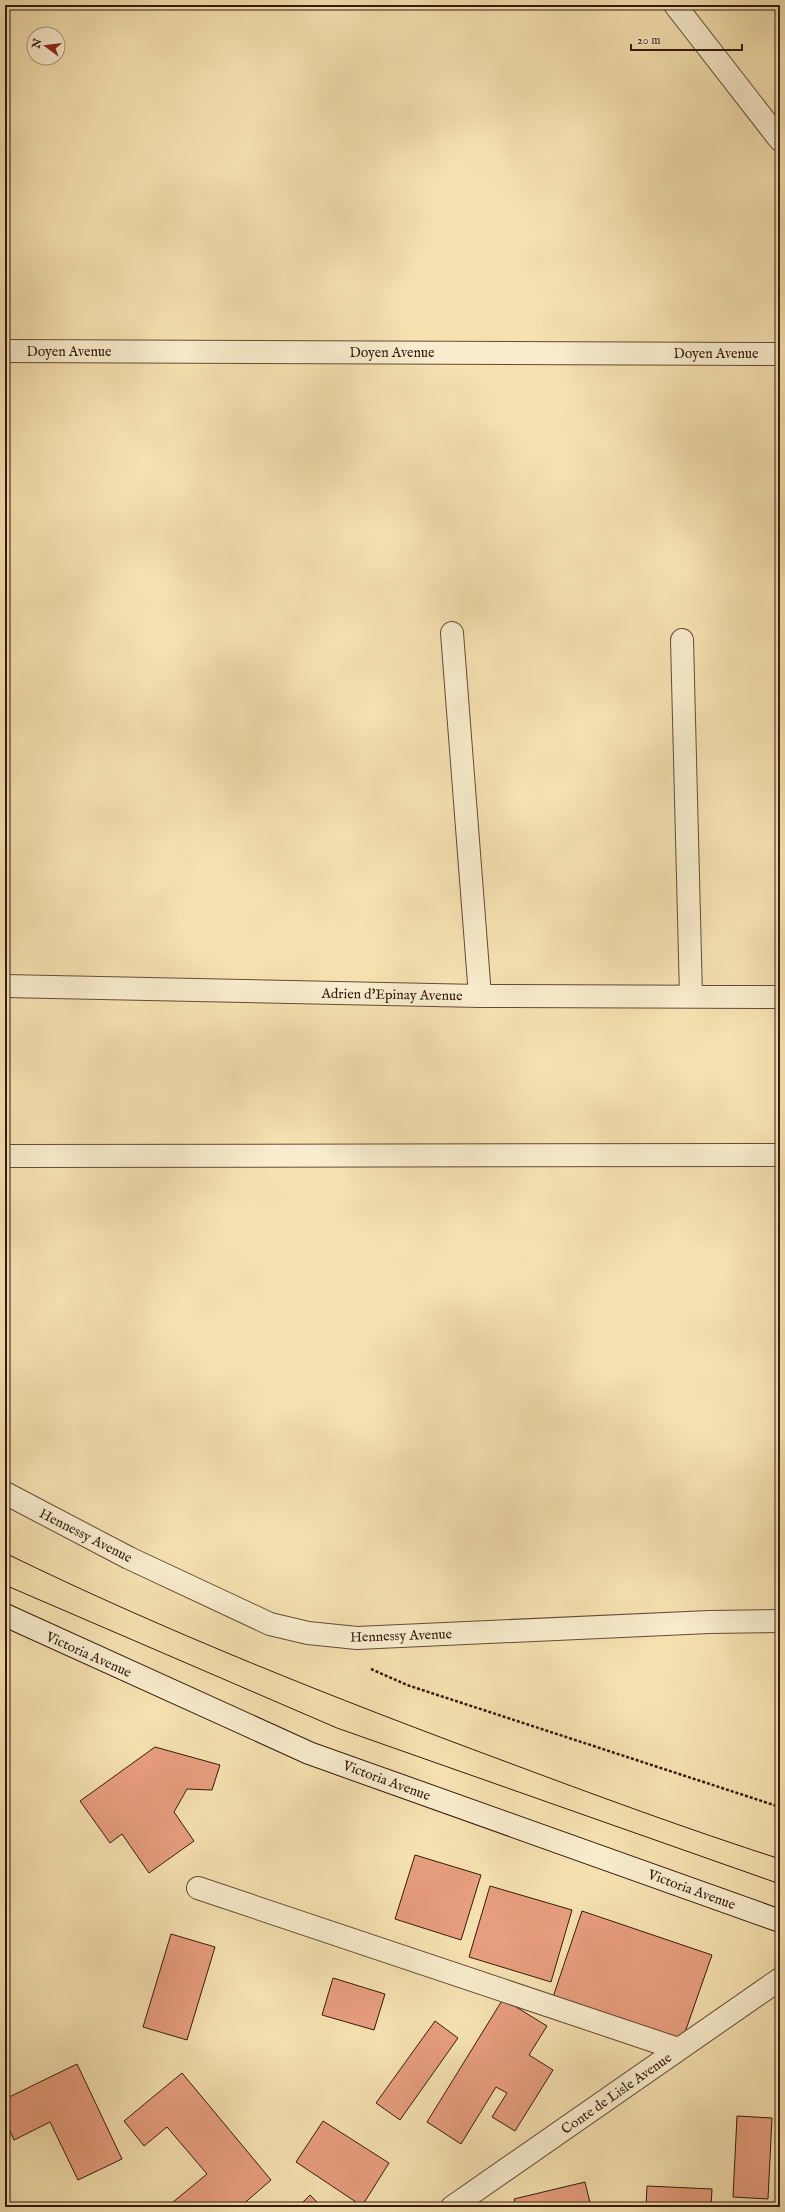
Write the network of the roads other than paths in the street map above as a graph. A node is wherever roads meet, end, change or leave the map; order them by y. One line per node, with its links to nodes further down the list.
1 (675, 5): 2 (street)
2 (780, 140)
3 (5, 351): 4 (street, Doyen Avenue)
4 (780, 354)
5 (452, 633): 8 (street)
6 (682, 640): 9 (street)
7 (5, 986): 8 (street, Adrien d'Epinay Avenue)
8 (480, 996): 9 (street, Adrien d'Epinay Avenue)
9 (692, 996): 10 (street, Adrien d'Epinay Avenue)
10 (780, 997)
11 (780, 1155): 12 (street)
12 (5, 1156)
13 (5, 1493): 15 (street, Hennessy Avenue)
14 (5, 1615): 17 (street, Victoria Avenue)
15 (780, 1621)
16 (198, 1888): 19 (street)
17 (780, 1921)
18 (780, 1978): 19 (street, Conte de Lisle Avenue)
19 (678, 2049): 20 (street, Conte de Lisle Avenue)
20 (452, 2207)

